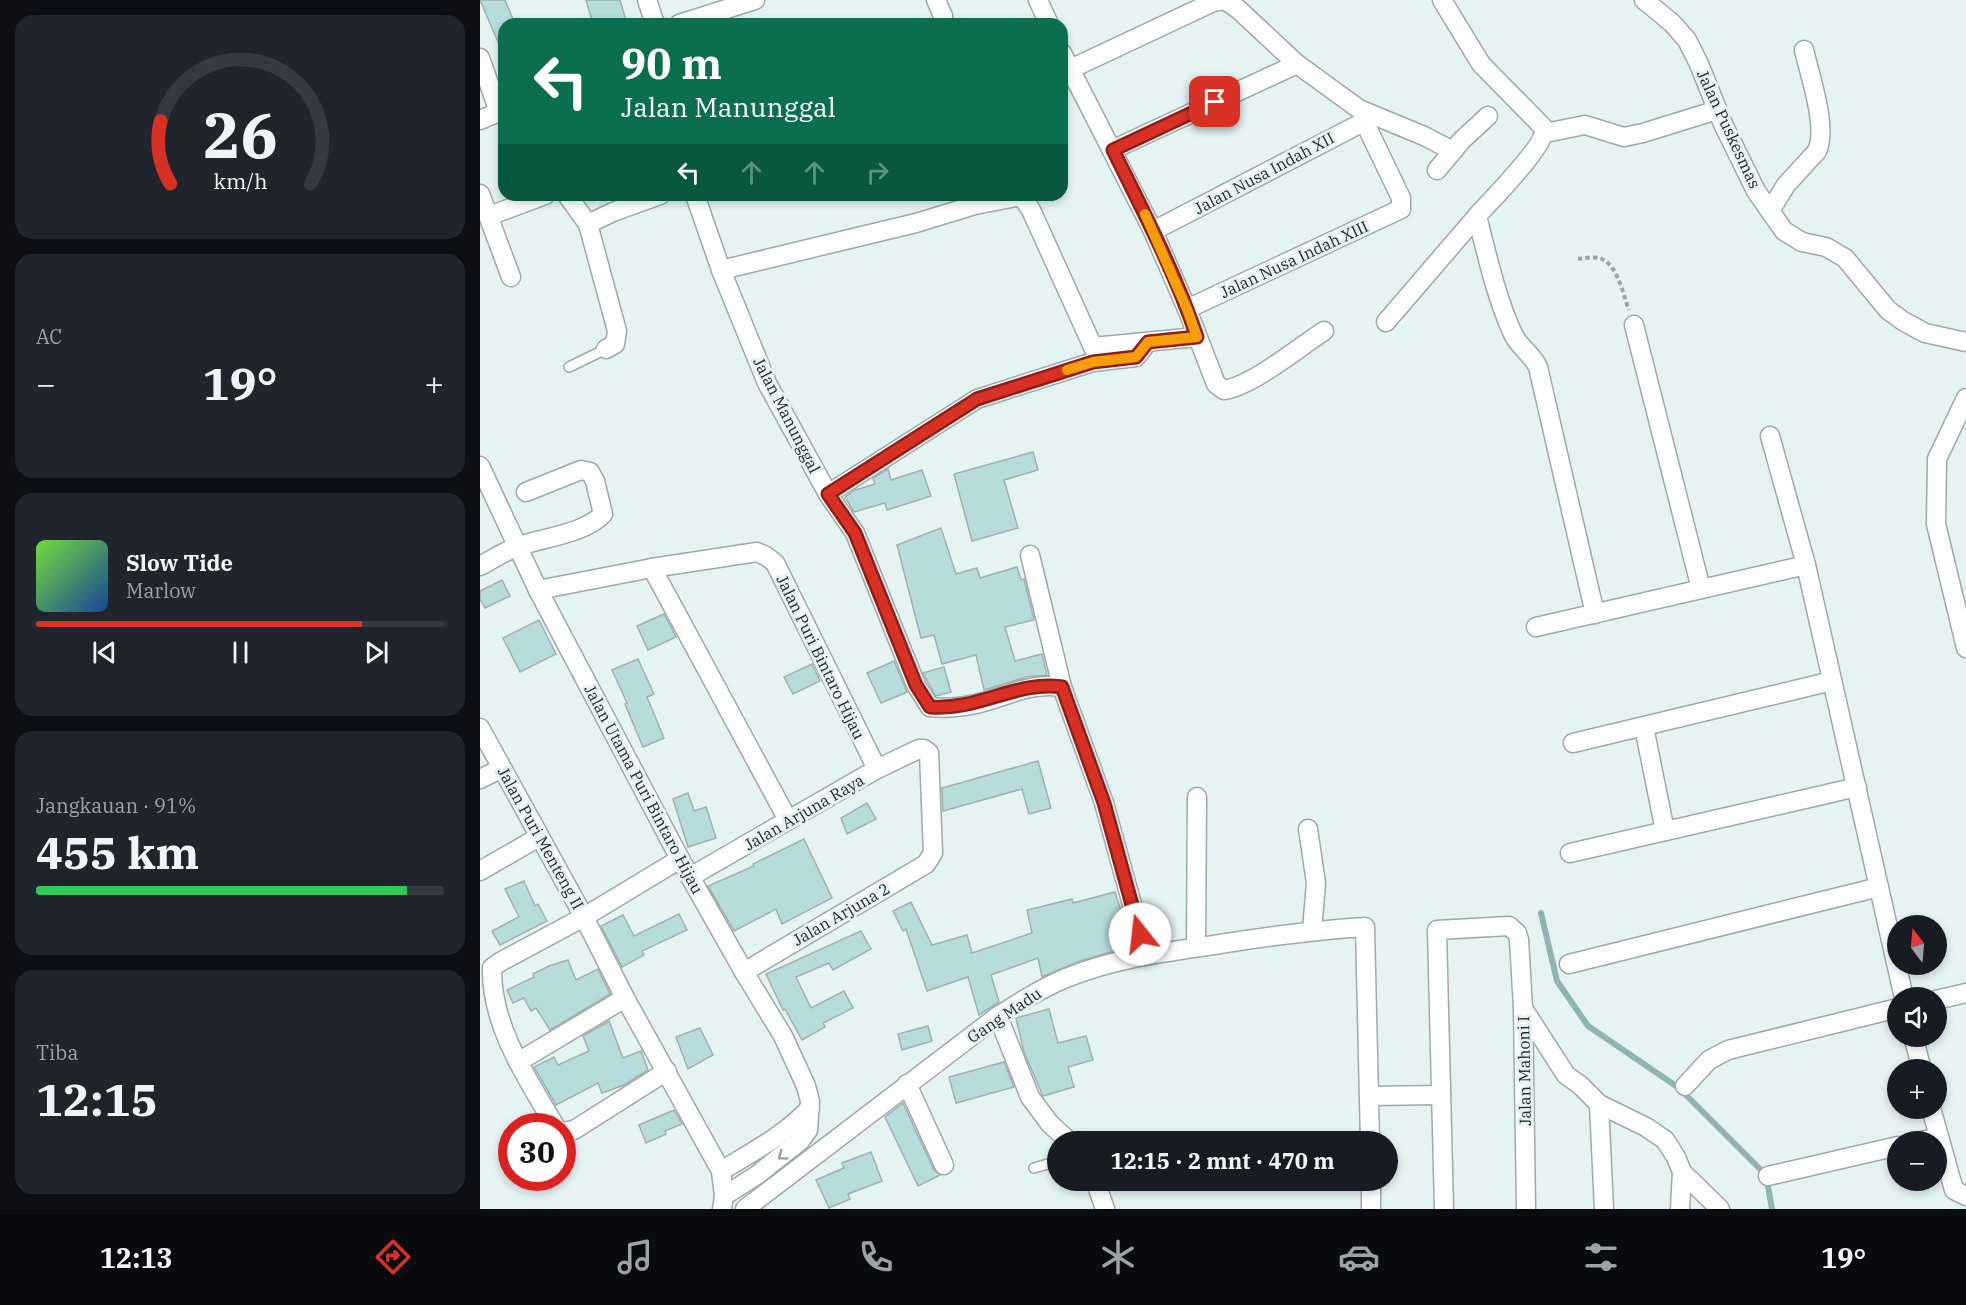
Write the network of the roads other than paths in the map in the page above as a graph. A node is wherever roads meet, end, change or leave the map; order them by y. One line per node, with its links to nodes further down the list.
1 (647, 0): 6 (street)
2 (755, 0): 7 (street)
3 (1038, 0): 8 (street)
4 (1442, 0): 20 (street)
5 (1644, 0): 15 (street, Jalan Puskesmas)
6 (653, 18)
7 (698, 18)
8 (1046, 18)
9 (1804, 50): 31 (street)
10 (480, 58): 14 (street)
11 (1297, 64): 12 (street); 18 (street); 21 (street)
12 (1068, 71)
13 (1068, 75): 21 (street)
14 (498, 102)
15 (1717, 110): 20 (street); 31 (street, Jalan Puskesmas)
16 (498, 113): 19 (street)
17 (1488, 116): 22 (street)
18 (1369, 118): 22 (street); 35 (street, Jalan Nusa Indah XII); 38 (street, Jalan Nusa Indah XIII)
19 (480, 120)
20 (1544, 130): 33 (street)
21 (1113, 150): 35 (street)
22 (1452, 151): 23 (street)
23 (1437, 170)
24 (480, 194): 32 (street)
25 (528, 201): 32 (street)
26 (571, 201): 34 (street)
27 (643, 201): 34 (street)
28 (697, 201): 36 (street, Jalan Manunggal)
29 (993, 201): 36 (street)
30 (1025, 201): 43 (street)
31 (1770, 211): 44 (street, Jalan Puskesmas)
32 (489, 216): 37 (street)
33 (1477, 216): 39 (street); 59 (street)
34 (588, 224): 45 (street)
35 (1153, 231): 38 (street)
36 (720, 270): 51 (street, Jalan Manunggal)
37 (511, 277)
38 (1187, 309): 42 (street)
39 (1386, 322)
40 (1634, 325): 57 (street)
41 (1324, 331): 42 (street)
42 (1197, 337): 43 (street)
43 (1148, 342): 51 (street)
44 (1966, 342)
45 (606, 348): 46 (lane)
46 (569, 367)
47 (1966, 398): 61 (street)
48 (1770, 436): 54 (street)
49 (480, 466): 52 (street, Jalan Utama Puri Bintaro Hijau)
50 (526, 492): 52 (street)
51 (828, 494): 63 (street, Jalan Manunggal)
52 (517, 547): 55 (street); 58 (street, Jalan Utama Puri Bintaro Hijau)
53 (1030, 555): 63 (street)
54 (1806, 565): 57 (street); 62 (street)
55 (480, 566)
56 (652, 568): 58 (street, Jalan Puri Bintaro Hijau); 68 (street, Jalan Puri Bintaro Hijau); 72 (street)
57 (1701, 589): 59 (street)
58 (538, 590): 78 (street, Jalan Utama Puri Bintaro Hijau)
59 (1595, 614): 60 (street)
60 (1536, 627)
61 (1966, 648)
62 (1832, 681): 64 (street); 70 (street)
63 (1062, 687): 85 (street)
64 (1644, 727): 66 (street); 74 (street)
65 (480, 728): 67 (street, Jalan Puri Menteng II)
66 (1573, 743)
67 (502, 768): 69 (street); 75 (street, Jalan Puri Menteng II)
68 (877, 770): 72 (street, Jalan Arjuna Raya); 76 (street, Jalan Arjuna Raya)
69 (480, 779)
70 (1857, 787): 74 (street); 81 (street)
71 (1197, 797): 84 (street)
72 (788, 820): 80 (street, Jalan Arjuna Raya)
73 (1308, 829): 83 (street)
74 (1665, 831): 77 (street)
75 (539, 837): 79 (street); 82 (street, Jalan Puri Menteng II)
76 (933, 852): 87 (street, Jalan Arjuna 2)
77 (1570, 853)
78 (680, 859): 80 (street, Jalan Utama Puri Bintaro Hijau); 82 (street)
79 (480, 871)
80 (690, 877): 87 (street, Jalan Utama Puri Bintaro Hijau)
81 (1879, 887): 86 (street); 88 (street)
82 (584, 917): 91 (street, Jalan Puri Menteng II); 95 (street)
83 (1312, 930): 84 (street, Gang Madu); 100 (street, Gang Madu)
84 (1197, 947): 85 (street, Gang Madu)
85 (1146, 955): 94 (street, Gang Madu)
86 (1569, 964)
87 (744, 972): 102 (street, Jalan Utama Puri Bintaro Hijau)
88 (1902, 987)
89 (1966, 993): 90 (street)
90 (1947, 997)
91 (625, 998): 95 (street); 96 (street, Jalan Puri Menteng II)
92 (1523, 1008): 99 (street, Jalan Mahoni I); 101 (street); 123 (street, Jalan Mahoni I)
93 (1887, 1011): 98 (street)
94 (998, 1016): 97 (street, Gang Madu); 105 (street)
95 (518, 1062): 103 (street)
96 (667, 1071): 104 (street); 112 (street, Jalan Puri Menteng II)
97 (908, 1084): 108 (street); 119 (street, Gang Madu)
98 (1684, 1086)
99 (1441, 1095): 100 (street); 122 (street)
100 (1370, 1096): 106 (street)
101 (1599, 1104): 113 (street); 124 (street)
102 (810, 1108): 112 (street); 118 (street, Jalan Utama Puri Bintaro Hijau, one-way to 118)
103 (547, 1113)
104 (576, 1129)
105 (1058, 1131)
106 (1370, 1131)
107 (1887, 1149): 114 (street)
108 (944, 1164)
109 (1047, 1164): 111 (lane)
110 (1947, 1167): 117 (street)
111 (1034, 1168)
112 (721, 1171): 118 (street, Jalan Utama Puri Bintaro Hijau)
113 (1682, 1172): 125 (street); 126 (street)
114 (1768, 1176)
115 (1099, 1191): 120 (street)
116 (1371, 1191): 121 (street)
117 (1966, 1196)
118 (723, 1203)
119 (745, 1209)
120 (1105, 1209)
121 (1371, 1209)
122 (1444, 1209)
123 (1526, 1209)
124 (1604, 1209)
125 (1680, 1209)
126 (1720, 1209)

